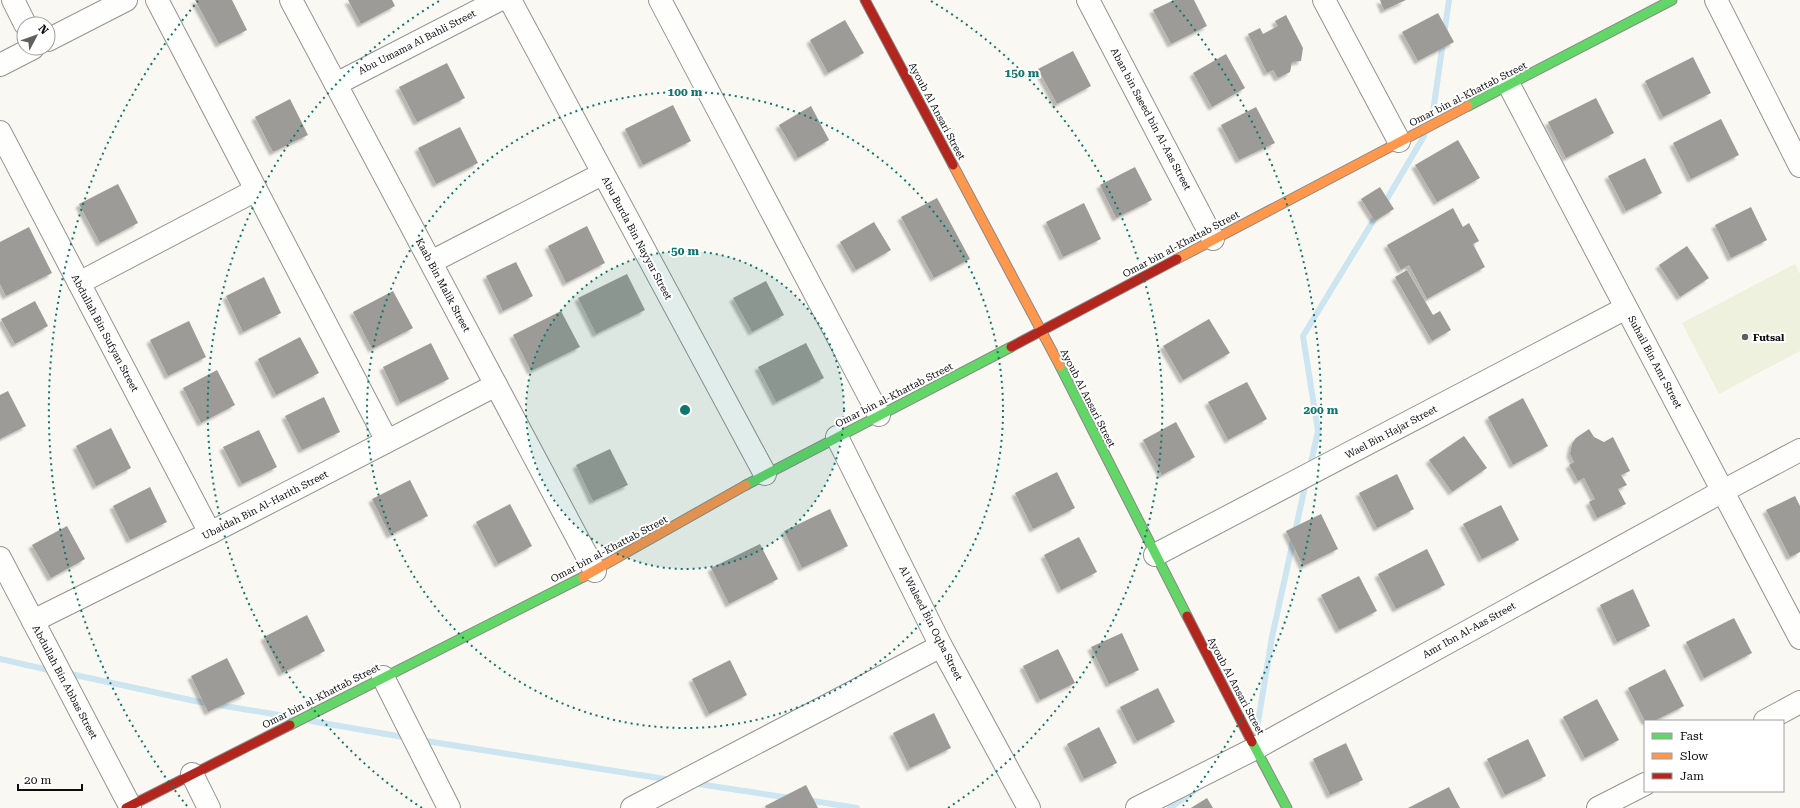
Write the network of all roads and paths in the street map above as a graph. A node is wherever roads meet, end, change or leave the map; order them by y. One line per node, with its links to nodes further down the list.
1 (13, 0): 13 (street)
2 (126, 0): 14 (street)
3 (157, 0): 23 (street)
4 (292, 0): 17 (street, Kaab Bin Malik Street)
5 (499, 0): 17 (street, Abu Umama Al Bahli Street)
6 (510, 0): 22 (street, Abu Burda Bin Nayyar Street)
7 (660, 0): 30 (street)
8 (865, 0): 28 (street, Ayoub Al Ansari Street)
9 (1088, 0): 24 (street, Aban bin Saeed bin Al-Aas Street)
10 (1324, 0): 20 (street)
11 (1672, 0): 18 (street, Omar bin al-Khattab Street)
12 (1716, 0): 21 (street)
13 (22, 16)
14 (56, 36)
15 (17, 56): 16 (street)
16 (0, 65)
17 (336, 84): 25 (street, Kaab Bin Malik Street)
18 (1509, 86): 20 (street, Omar bin al-Khattab Street); 27 (street, Suhail Bin Amr Street)
19 (0, 132): 26 (street, Abdullah Bin Sufyan Street)
20 (1399, 141): 24 (street, Omar bin al-Khattab Street)
21 (1800, 166)
22 (602, 174): 25 (street); 34 (street, Abu Burda Bin Nayyar Street)
23 (256, 190): 26 (street); 32 (street)
24 (1214, 239): 28 (street, Omar bin al-Khattab Street)
25 (431, 262): 29 (street, Kaab Bin Malik Street)
26 (79, 283): 36 (street, Abdullah Bin Sufyan Street)
27 (1626, 308): 35 (street, Suhail Bin Amr Street); 37 (street, Wael Bin Hajar Street)
28 (1042, 331): 30 (street, Omar bin al-Khattab Street); 37 (street, Ayoub Al Ansari Street)
29 (496, 385): 32 (street, Ubaidah Bin Al-Harith Street); 39 (street, Kaab Bin Malik Street)
30 (879, 415): 31 (street, Omar bin al-Khattab Street)
31 (837, 437): 34 (street, Omar bin al-Khattab Street); 42 (street, Al Waleed Bin Oqba Street)
32 (388, 441): 36 (street, Ubaidah Bin Al-Harith Street)
33 (1800, 450): 35 (street, Amr Ibn Al-Aas Street)
34 (765, 474): 39 (street, Omar bin al-Khattab Street)
35 (1723, 490): 41 (street, Suhail Bin Amr Street); 46 (street, Amr Ibn Al-Aas Street)
36 (210, 534): 40 (street, Ubaidah Bin Al-Harith Street)
37 (1155, 555): 46 (street, Ayoub Al Ansari Street)
38 (0, 558): 40 (street, Abdullah Bin Abbas Street)
39 (595, 571): 43 (street, Omar bin al-Khattab Street)
40 (33, 621): 49 (street, Abdullah Bin Abbas Street)
41 (1800, 638)
42 (941, 646): 52 (street); 53 (street, Al Waleed Bin Oqba Street)
43 (383, 677): 47 (street, Omar bin al-Khattab Street); 51 (street)
44 (1800, 702): 45 (street)
45 (1767, 720)
46 (1256, 748): 54 (street, Amr Ibn Al-Aas Street); 55 (street, Ayoub Al Ansari Street)
47 (192, 774): 49 (street, Omar bin al-Khattab Street); 50 (street)
48 (1644, 785): 56 (street)
49 (128, 807)
50 (209, 808)
51 (449, 808)
52 (632, 808)
53 (1029, 808)
54 (1137, 808)
55 (1287, 808)
56 (1598, 808)

